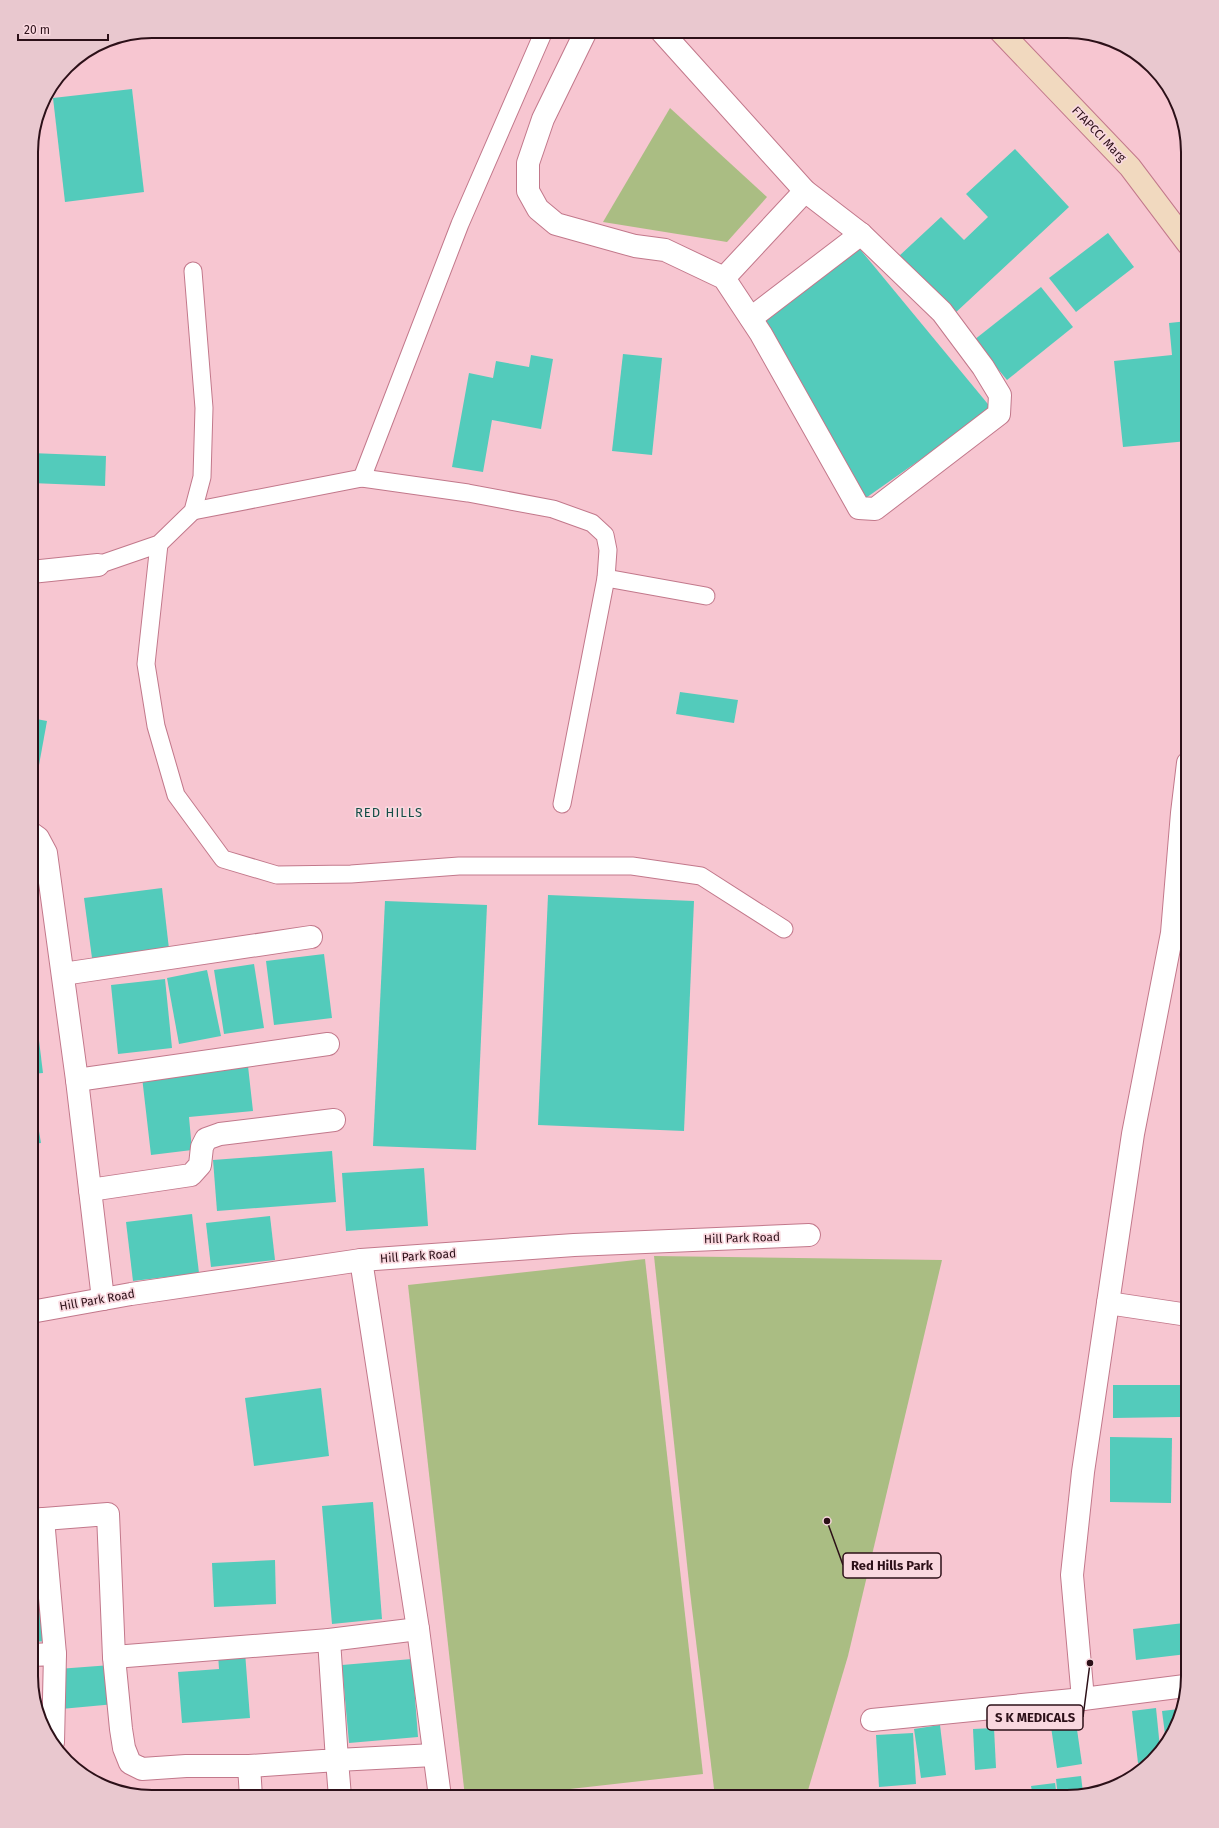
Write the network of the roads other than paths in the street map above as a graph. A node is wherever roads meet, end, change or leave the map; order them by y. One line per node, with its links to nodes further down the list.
1 (541, 38): 11 (lane)
2 (583, 38): 9 (street)
3 (666, 38): 5 (street)
4 (1007, 38): 7 (street, FTAPCCI Marg)
5 (805, 191): 6 (street); 9 (street)
6 (861, 234): 10 (street); 10 (street)
7 (1181, 235)
8 (193, 271): 12 (lane)
9 (724, 278): 10 (street)
10 (751, 318)
11 (362, 478): 12 (lane); 16 (lane)
12 (193, 510): 13 (lane)
13 (159, 544): 14 (lane); 21 (lane)
14 (98, 565): 15 (street)
15 (38, 571)
16 (606, 578): 17 (lane); 18 (lane)
17 (706, 596)
18 (562, 804)
19 (38, 838): 24 (street)
20 (1181, 874): 22 (street)
21 (784, 929)
22 (1180, 934): 32 (street)
23 (311, 937): 24 (street)
24 (63, 974): 26 (street)
25 (328, 1044): 26 (street)
26 (77, 1080): 28 (street)
27 (334, 1120): 28 (street)
28 (90, 1190): 31 (street)
29 (809, 1235): 30 (street, Hill Park Road)
30 (361, 1260): 31 (street, Hill Park Road); 37 (street)
31 (103, 1299): 33 (street, Hill Park Road)
32 (1108, 1303): 34 (street); 43 (street)
33 (38, 1311)
34 (1181, 1314)
35 (38, 1520): 41 (street)
36 (38, 1527): 39 (street)
37 (418, 1629): 38 (street); 46 (street)
38 (329, 1640): 41 (street); 47 (street)
39 (55, 1654): 40 (street); 45 (street)
40 (38, 1655)
41 (114, 1656): 48 (street)
42 (1180, 1687): 43 (street)
43 (1083, 1699): 44 (street)
44 (872, 1720)
45 (53, 1733)
46 (434, 1755): 47 (street); 51 (street)
47 (337, 1760): 48 (street); 50 (street)
48 (249, 1766): 49 (street)
49 (251, 1790)
50 (339, 1790)
51 (439, 1790)

